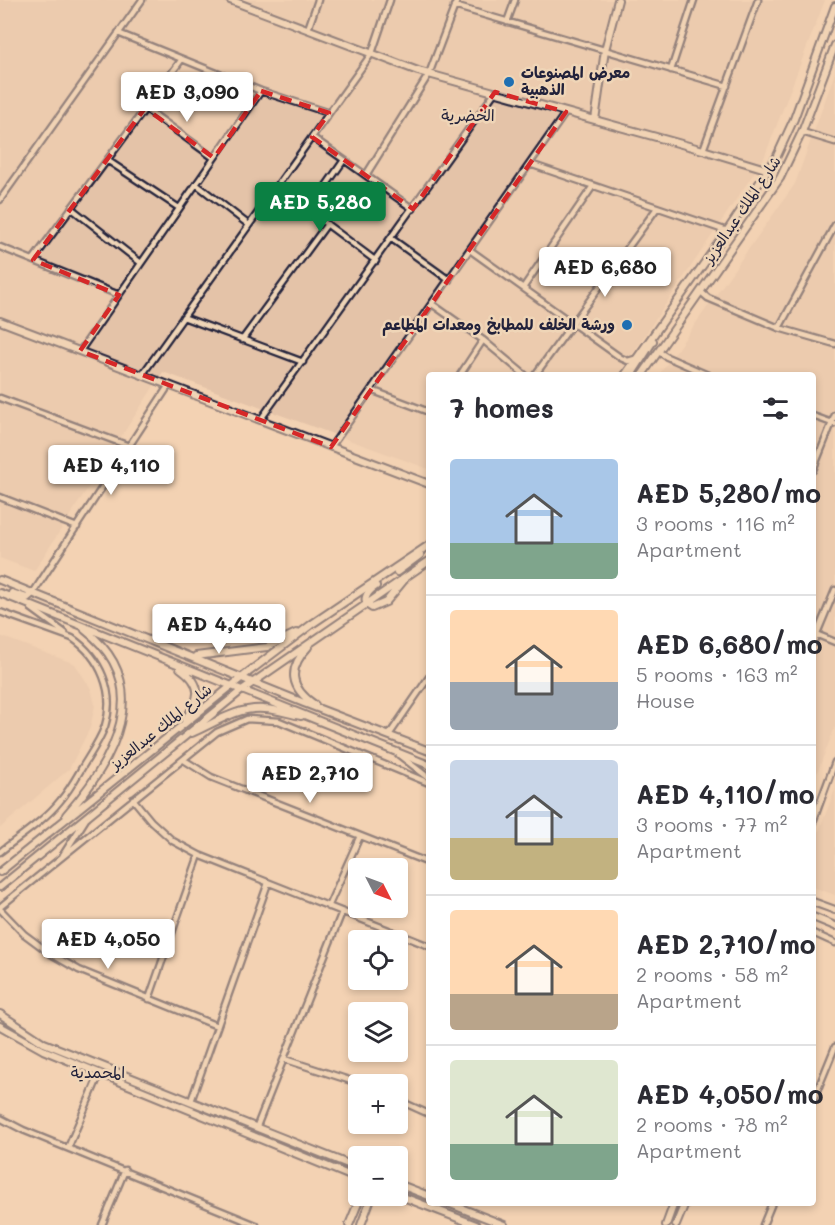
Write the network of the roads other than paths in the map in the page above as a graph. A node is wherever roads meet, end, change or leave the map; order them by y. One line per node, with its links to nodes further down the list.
1 (142, 0): 14 (street)
2 (230, 0): 13 (street)
3 (318, 0): 13 (street)
4 (390, 0): 17 (street)
5 (457, 0): 10 (street)
6 (515, 0): 12 (street)
7 (618, 0): 16 (street)
8 (694, 0): 19 (street)
9 (758, 0): 21 (street)
10 (454, 6): 12 (street); 20 (street)
11 (835, 6): 36 (street, شارع الملك عبدالعزيز)
12 (507, 22): 16 (street)
13 (308, 29): 17 (street)
14 (118, 33): 18 (street); 41 (street)
15 (835, 45): 28 (street, شارع الملك عبدالعزيز)
16 (605, 50): 19 (street); 27 (street)
17 (372, 54): 20 (street); 26 (street)
18 (182, 59): 22 (street); 24 (street)
19 (671, 70): 21 (street)
20 (429, 74): 23 (street); 37 (street)
21 (727, 86): 31 (street)
22 (261, 91): 26 (street); 32 (street)
23 (495, 92): 25 (street); 44 (street)
24 (146, 108): 32 (street); 33 (street)
25 (566, 112): 27 (street); 35 (street)
26 (329, 113): 29 (street)
27 (595, 120): 31 (street)
28 (802, 132): 30 (street); 59 (street, شارع الملك عبدالعزيز)
29 (312, 137): 34 (street); 39 (street)
30 (835, 142)
31 (703, 150): 36 (street)
32 (214, 158): 38 (street)
33 (107, 160): 42 (street); 43 (street)
34 (344, 160): 37 (street); 46 (street)
35 (530, 164): 40 (street); 53 (street)
36 (769, 170): 50 (street, شارع الملك عبدالعزيز)
37 (366, 175): 44 (street)
38 (196, 184): 43 (street); 48 (street)
39 (277, 186): 46 (street); 48 (street)
40 (593, 186): 45 (street); 58 (street)
41 (0, 200)
42 (71, 208): 54 (street); 56 (street)
43 (179, 208): 56 (street)
44 (413, 208): 51 (street)
45 (657, 208): 50 (street); 64 (street)
46 (309, 210): 47 (street)
47 (327, 224): 55 (street); 67 (street)
48 (249, 225): 62 (street)
49 (835, 225): 65 (street)
50 (727, 231): 66 (street, شارع الملك عبدالعزيز)
51 (392, 239): 55 (street); 57 (street)
52 (0, 247): 54 (street)
53 (470, 250): 57 (street); 58 (street)
54 (33, 260): 60 (street)
55 (376, 261): 73 (street)
56 (141, 263): 60 (street)
57 (449, 280): 61 (street)
58 (524, 288): 64 (street)
59 (701, 292): 65 (street); 71 (street, شارع الملك عبدالعزيز)
60 (119, 295): 70 (street)
61 (432, 304): 68 (street); 83 (street)
62 (183, 317): 67 (street); 81 (street)
63 (0, 321): 70 (street)
64 (572, 325): 72 (street); 76 (street)
65 (779, 328): 69 (street)
66 (658, 329): 72 (street, شارع الملك عبدالعزيز); 78 (street)
67 (242, 339): 73 (street)
68 (483, 340): 74 (street); 75 (street)
69 (835, 344)
70 (80, 351): 81 (street)
71 (659, 352): 79 (street, شارع الملك عبدالعزيز); 80 (street)
72 (638, 358): 77 (street, شارع الملك عبدالعزيز)
73 (303, 362): 88 (street)
74 (462, 372)
75 (521, 372)
76 (537, 372)
77 (627, 372)
78 (633, 372)
79 (644, 372)
80 (696, 372)
81 (142, 375): 82 (street)
82 (169, 385): 88 (street); 90 (street)
83 (371, 390): 85 (street); 91 (street)
84 (0, 398): 90 (street)
85 (426, 411)
86 (835, 415): 89 (street)
87 (816, 417): 89 (street)
88 (261, 420): 91 (street)
89 (833, 424): 92 (street)
90 (129, 446): 95 (street)
91 (332, 447): 93 (street)
92 (816, 463)
93 (426, 483)
94 (0, 497): 95 (street)
95 (77, 527): 102 (street)
96 (426, 547): 107 (street, شارع الملك عبدالعزيز)
97 (426, 548): 104 (street)
98 (426, 563): 104 (street, شارع الملك عبدالعزيز)
99 (0, 580): 102 (street)
100 (835, 590): 108 (street)
101 (0, 592): 102 (street); 103 (street)
102 (33, 593): 113 (street)
103 (24, 603): 106 (street); 110 (street)
104 (366, 604): 111 (street, شارع الملك عبدالعزيز)
105 (0, 612): 110 (street)
106 (77, 624): 114 (street); 135 (street)
107 (312, 624): 113 (street); 115 (street, شارع الملك عبدالعزيز)
108 (816, 632)
109 (816, 634): 112 (street)
110 (72, 638): 137 (street)
111 (316, 638): 116 (street, شارع الملك عبدالعزيز); 120 (street)
112 (835, 642)
113 (186, 655): 115 (street)
114 (170, 661): 118 (street); 122 (street)
115 (242, 678): 116 (street); 118 (street, شارع الملك عبدالعزيز)
116 (252, 682): 119 (street, شارع الملك عبدالعزيز); 120 (street)
117 (426, 684): 123 (street)
118 (232, 686): 119 (street); 122 (street, شارع الملك عبدالعزيز)
119 (242, 690): 121 (street); 124 (street, شارع الملك عبدالعزيز)
120 (320, 708): 123 (street)
121 (318, 720): 124 (street); 125 (street)
122 (181, 726): 135 (street, شارع الملك عبدالعزيز)
123 (389, 735): 126 (street)
124 (183, 738): 133 (street, شارع الملك عبدالعزيز)
125 (392, 750): 129 (street); 130 (street)
126 (426, 750)
127 (184, 760): 131 (street); 132 (street); 136 (street)
128 (835, 762): 134 (street)
129 (426, 764)
130 (426, 776)
131 (426, 782)
132 (133, 799): 138 (street); 139 (street)
133 (89, 814): 139 (street); 143 (street, شارع الملك عبدالعزيز)
134 (816, 814)
135 (53, 829): 141 (street, شارع الملك عبدالعزيز)
136 (360, 836): 140 (street); 145 (street)
137 (0, 852)
138 (200, 855): 142 (street); 154 (street)
139 (60, 860): 146 (street)
140 (426, 862)
141 (0, 872)
142 (268, 883): 145 (street); 157 (street)
143 (0, 887)
144 (816, 903): 147 (street)
145 (328, 907): 148 (street)
146 (0, 908): 154 (street)
147 (835, 910)
148 (342, 912): 153 (street); 159 (street)
149 (816, 918): 150 (street)
150 (835, 926)
151 (816, 934): 152 (street)
152 (835, 943)
153 (426, 945)
154 (149, 999): 157 (street)
155 (0, 1014): 163 (street)
156 (0, 1026): 160 (street)
157 (218, 1026): 163 (street)
158 (835, 1047): 162 (street)
159 (284, 1059): 161 (street); 167 (street)
160 (100, 1073): 168 (street); 171 (street)
161 (348, 1080)
162 (816, 1094)
163 (191, 1101): 167 (street)
164 (408, 1105): 165 (street)
165 (426, 1113)
166 (0, 1118): 168 (street)
167 (257, 1126): 169 (street)
168 (68, 1148): 170 (street)
169 (348, 1164)
170 (124, 1170): 183 (street); 184 (street)
171 (348, 1175)
172 (408, 1188): 173 (street)
173 (426, 1195)
174 (408, 1199): 177 (street)
175 (357, 1206): 185 (street)
176 (368, 1206): 186 (street)
177 (426, 1206)
178 (427, 1206): 187 (street)
179 (461, 1206): 188 (street)
180 (671, 1206): 189 (street)
181 (684, 1206): 190 (street)
182 (771, 1206): 191 (street)
183 (102, 1225)
184 (256, 1225)
185 (349, 1225)
186 (361, 1225)
187 (476, 1225)
188 (504, 1225)
189 (666, 1225)
190 (676, 1225)
191 (763, 1225)

